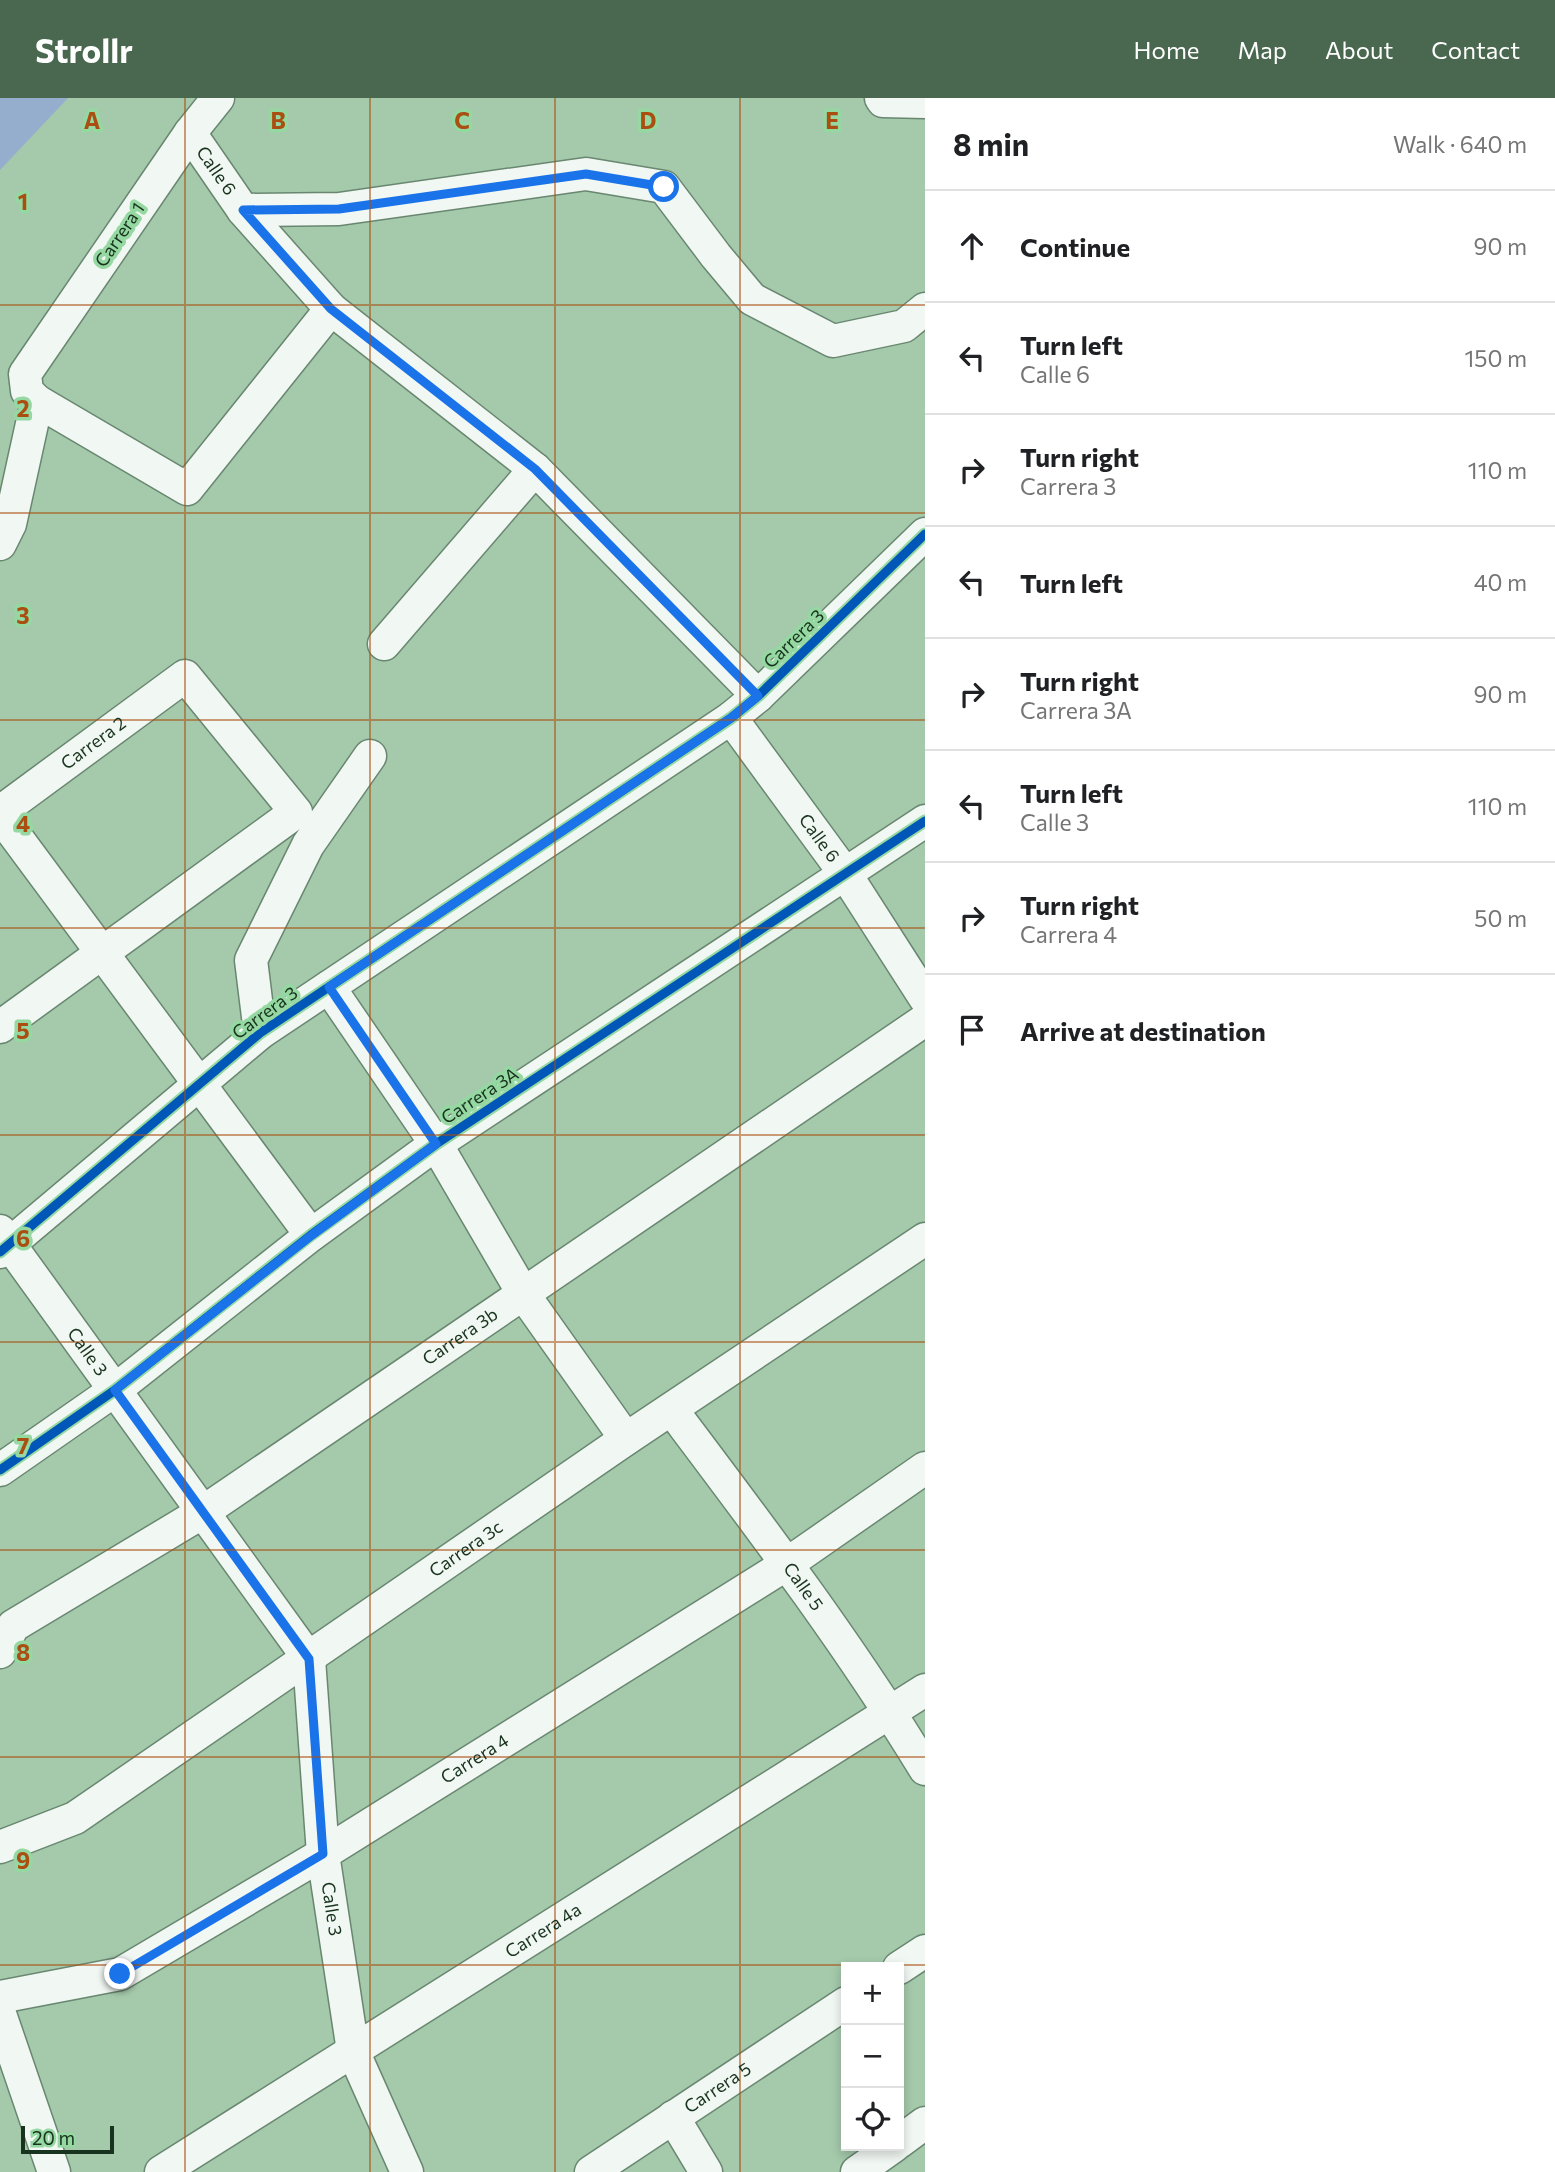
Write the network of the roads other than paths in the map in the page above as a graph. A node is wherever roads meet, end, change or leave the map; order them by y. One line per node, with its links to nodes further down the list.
1 (218, 98): 4 (street, Carrera 1)
2 (881, 98): 3 (street)
3 (925, 102)
4 (190, 133): 5 (street, Calle 6); 8 (street, Carrera 1)
5 (243, 210): 6 (street, Calle 6); 7 (street)
6 (331, 309): 8 (street); 9 (street, Calle 6)
7 (925, 309)
8 (31, 387): 11 (street, Carrera 1)
9 (535, 469): 12 (street); 13 (street, Calle 6)
10 (925, 534): 13 (street, Carrera 3)
11 (0, 544)
12 (384, 644)
13 (758, 696): 14 (street, Carrera 3)
14 (731, 718): 18 (street, Calle 6); 20 (street, Carrera 3)
15 (370, 756): 24 (street)
16 (0, 813): 19 (street); 19 (street, Carrera 2)
17 (925, 821): 18 (street, Carrera 3A)
18 (846, 875): 21 (street, Calle 6); 26 (street, Carrera 3A)
19 (101, 953): 23 (street); 25 (street)
20 (329, 987): 24 (street, Carrera 3); 26 (street)
21 (925, 998)
22 (925, 1020): 30 (street, Carrera 3b)
23 (0, 1027)
24 (260, 1033): 25 (street, Carrera 3)
25 (200, 1084): 27 (street); 29 (street, Carrera 3)
26 (436, 1144): 27 (street, Carrera 3A); 30 (street)
27 (312, 1235): 31 (street, Carrera 3A)
28 (925, 1239): 32 (street, Carrera 3c)
29 (4, 1243): 31 (street, Calle 3)
30 (524, 1295): 33 (street); 36 (street, Carrera 3b)
31 (115, 1390): 35 (street, Carrera 3A); 36 (street, Calle 3)
32 (672, 1410): 33 (street, Carrera 3c); 37 (street, Calle 5)
33 (626, 1439): 39 (street, Carrera 3c)
34 (925, 1468): 37 (street, Carrera 4)
35 (0, 1470)
36 (203, 1512): 38 (street, Carrera 3b); 39 (street, Calle 3)
37 (787, 1564): 41 (street, Calle 5); 44 (street, Carrera 4)
38 (0, 1651)
39 (309, 1659): 43 (street, Carrera 3c); 44 (street, Calle 3)
40 (925, 1690): 41 (street, Carrera 4a)
41 (890, 1711): 42 (street, Calle 5); 50 (street, Carrera 4a)
42 (925, 1769)
43 (0, 1847)
44 (323, 1854): 47 (street, Carrera 4); 50 (street, Calle 3)
45 (925, 1951): 46 (street)
46 (904, 1965)
47 (0, 1997)
48 (841, 2006): 51 (street, Carrera 5)
49 (0, 2014): 55 (street)
50 (354, 2051): 56 (street, Carrera 4a); 57 (street, Calle 3)
51 (673, 2117): 58 (street, Carrera 5); 59 (street)
52 (925, 2123): 53 (street)
53 (904, 2138)
54 (887, 2151): 60 (street)
55 (54, 2172)
56 (161, 2172)
57 (407, 2172)
58 (591, 2172)
59 (706, 2172)
60 (858, 2172)

